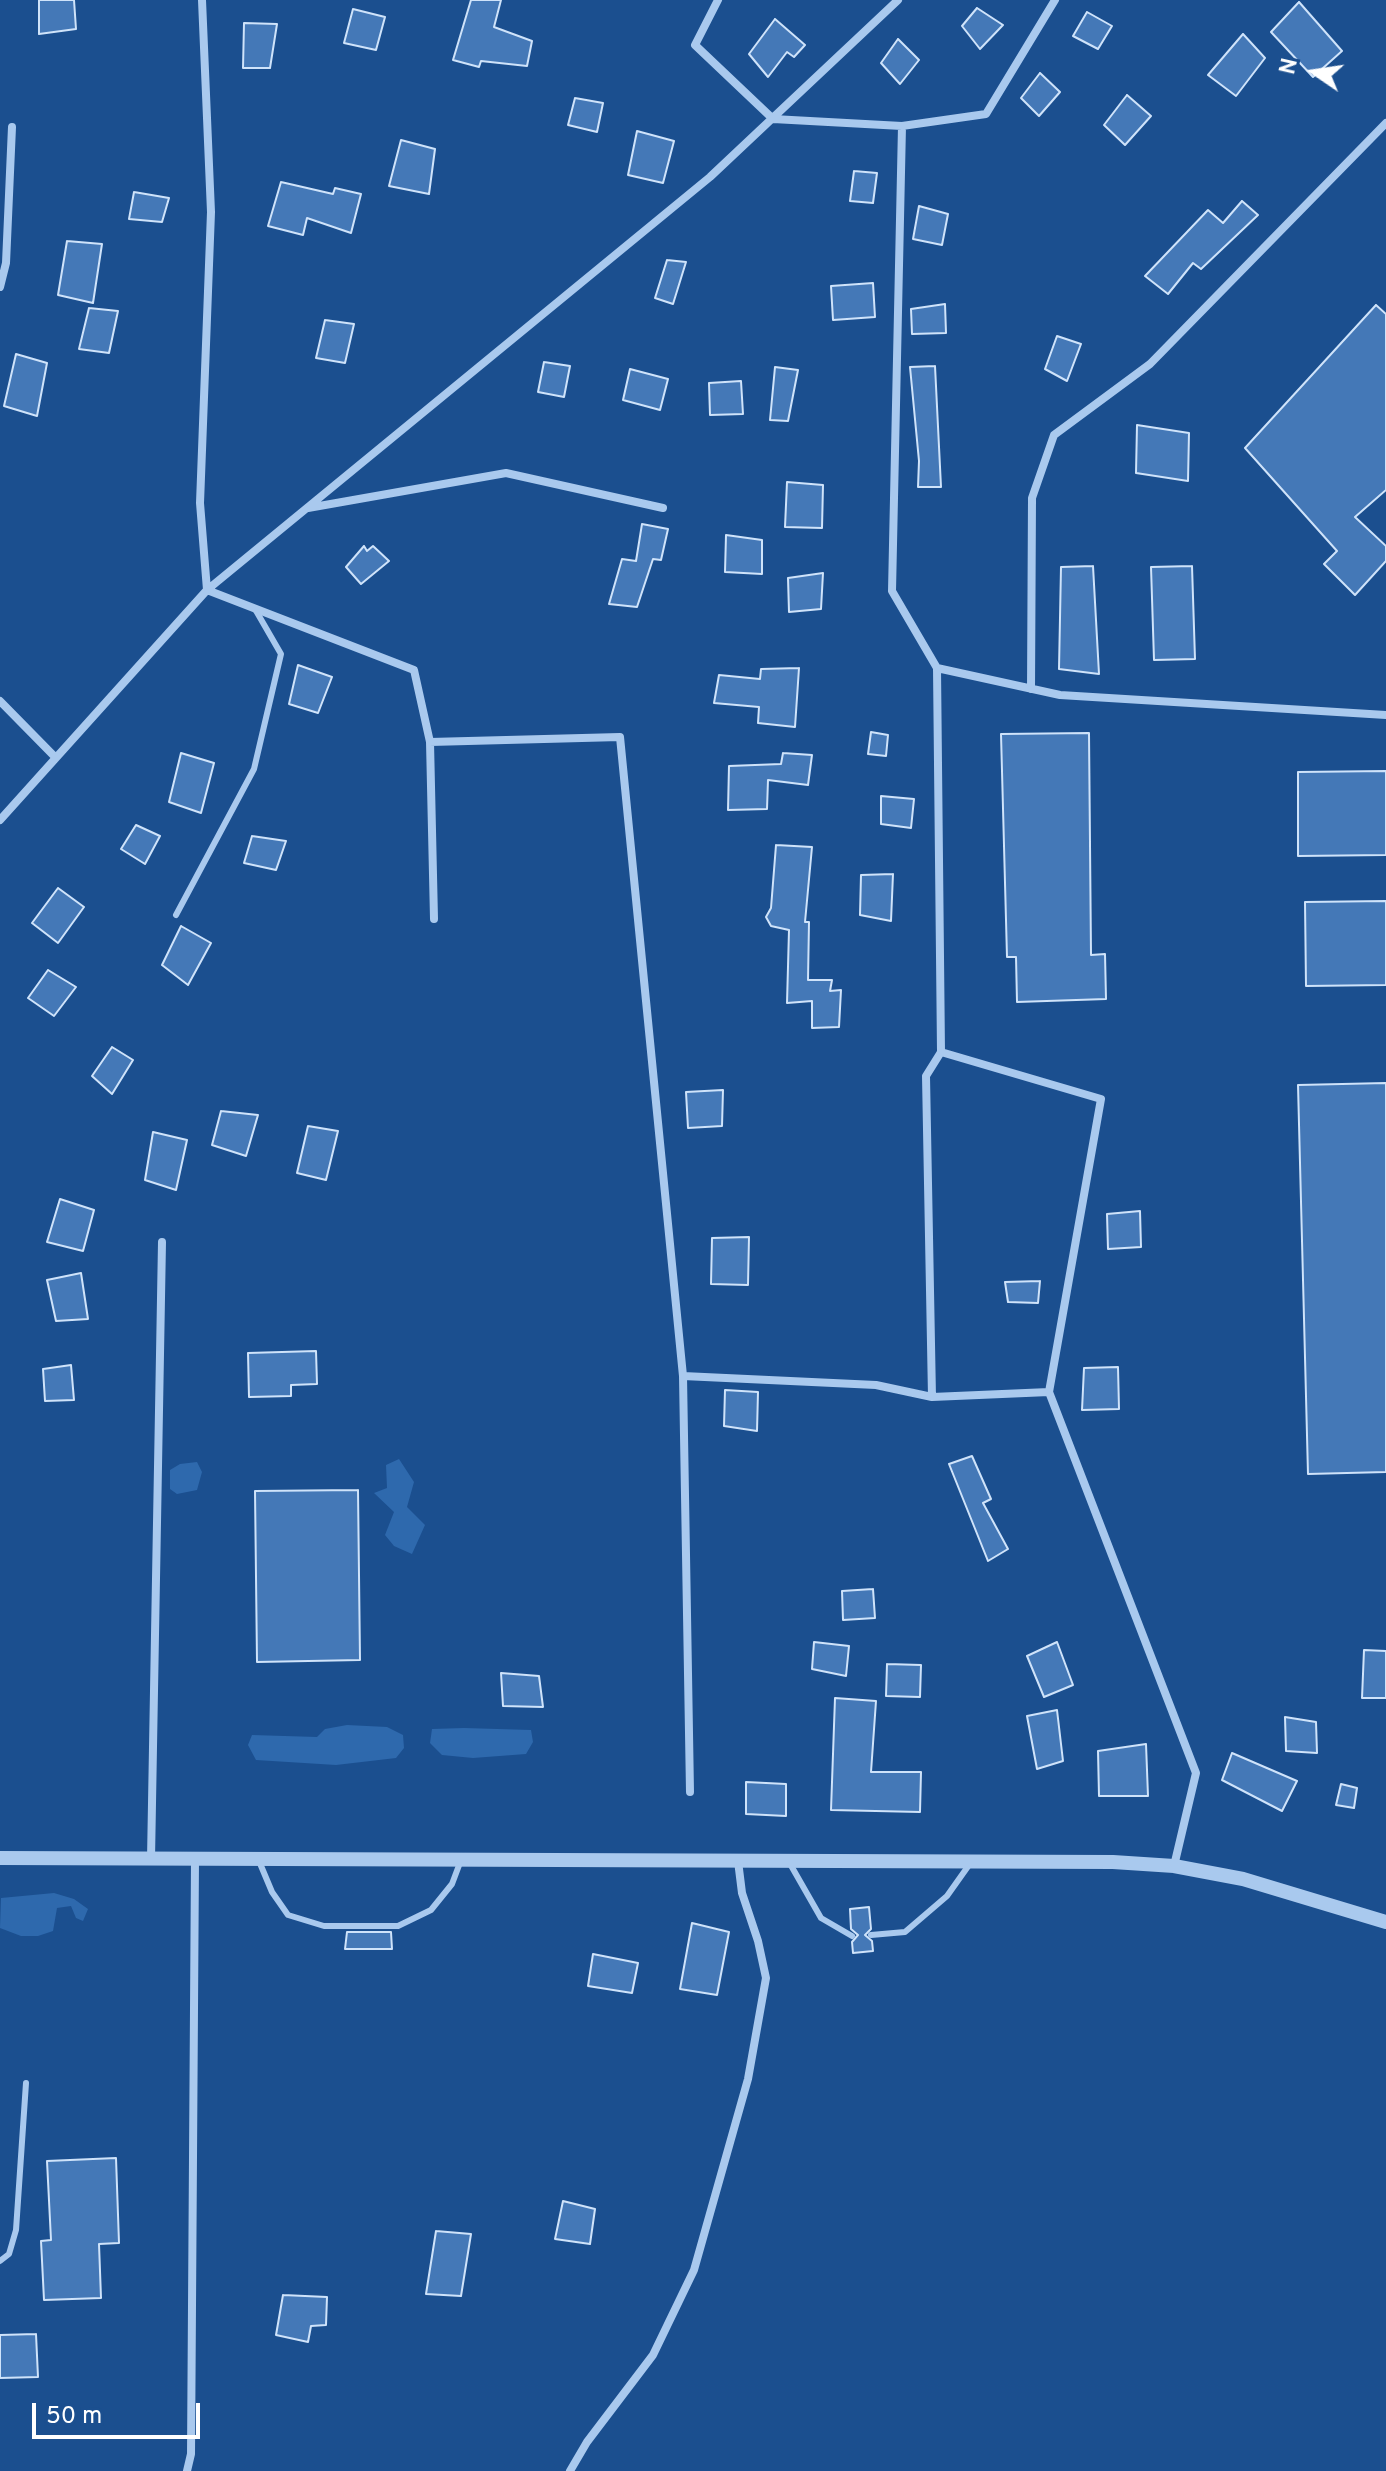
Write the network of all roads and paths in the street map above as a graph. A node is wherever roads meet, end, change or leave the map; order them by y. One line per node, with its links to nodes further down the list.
1 (202, 0): 12 (street)
2 (718, 0): 5 (street)
3 (898, 0): 5 (street)
4 (1055, 0): 7 (street)
5 (773, 119): 7 (street); 10 (street)
6 (1386, 123): 14 (street)
7 (902, 126): 13 (street)
8 (12, 127): 9 (street)
9 (0, 287)
10 (307, 508): 11 (street); 12 (street)
11 (663, 508)
12 (207, 590): 17 (street); 18 (street); 20 (lane)
13 (937, 668): 14 (street); 22 (street)
14 (1031, 689): 16 (street)
15 (0, 701): 18 (street)
16 (1386, 715)
17 (430, 742): 21 (street); 24 (street)
18 (56, 758): 19 (street)
19 (0, 820)
20 (176, 915)
21 (434, 919)
22 (941, 1052): 25 (street); 26 (street)
23 (162, 1242): 29 (street)
24 (683, 1376): 26 (street); 27 (street)
25 (1049, 1392): 26 (street); 36 (street)
26 (932, 1397)
27 (690, 1792)
28 (0, 1858): 29 (street)
29 (151, 1859): 30 (street)
30 (195, 1860): 31 (street); 42 (street)
31 (259, 1860): 32 (street); 32 (lane)
32 (461, 1860): 33 (street)
33 (738, 1861): 34 (street); 43 (street)
34 (789, 1861): 35 (street); 39 (lane)
35 (971, 1862): 36 (street); 38 (lane)
36 (1174, 1866): 37 (street)
37 (1386, 1922)
38 (871, 1935)
39 (852, 1936)
40 (26, 2083): 41 (lane)
41 (0, 2261)
42 (187, 2471)
43 (570, 2471)

